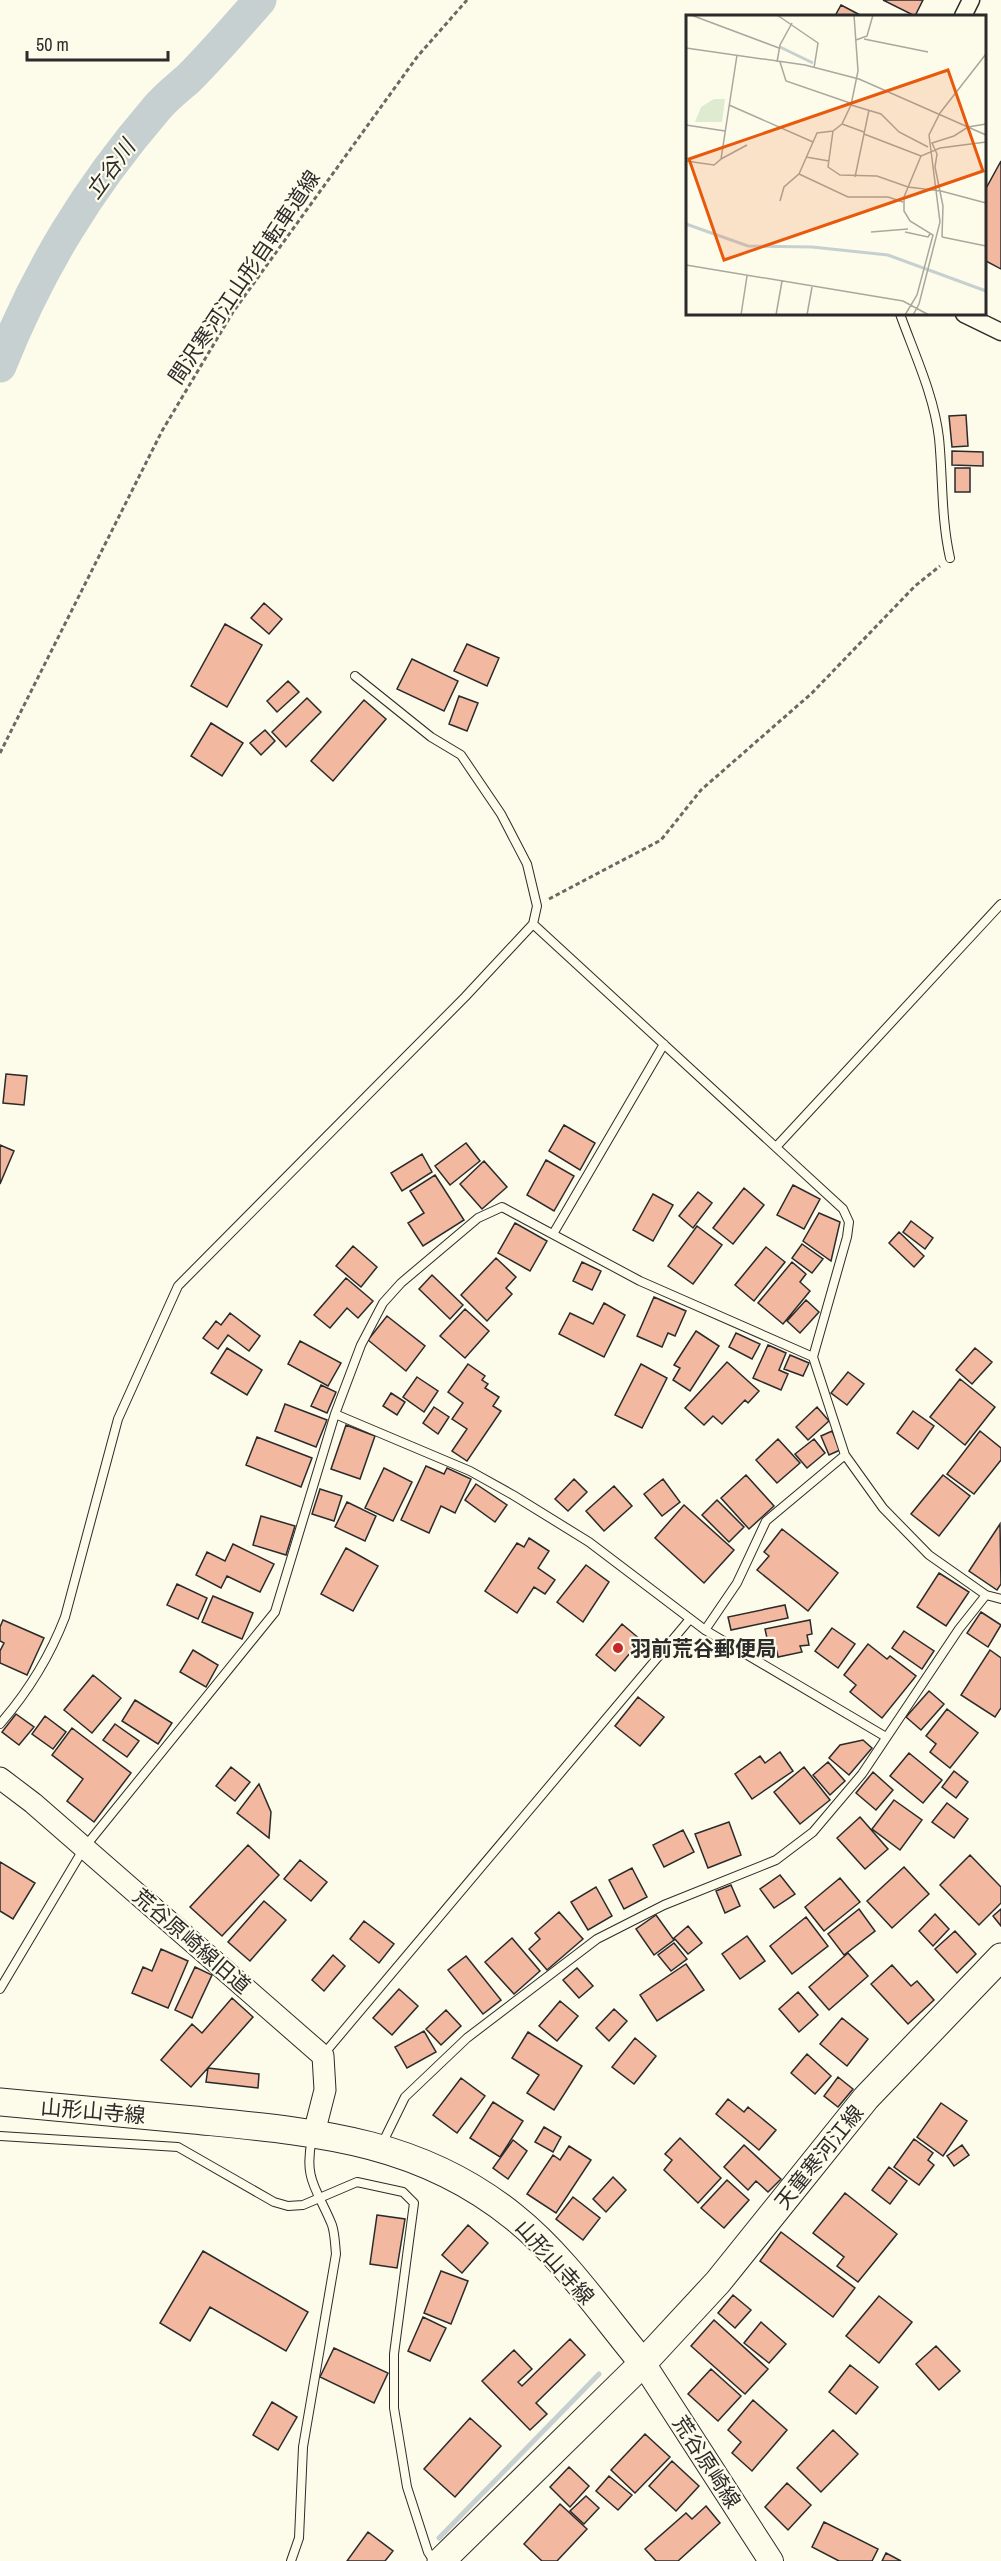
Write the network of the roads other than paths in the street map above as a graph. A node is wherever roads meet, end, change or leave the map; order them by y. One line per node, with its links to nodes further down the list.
1 (971, 0): 2 (street)
2 (964, 15)
3 (900, 315): 6 (lane)
4 (966, 315): 5 (street)
5 (1001, 332)
6 (950, 558)
7 (355, 676): 9 (lane)
8 (1001, 904): 11 (lane)
9 (532, 924): 10 (lane); 20 (lane)
10 (664, 1044): 11 (lane); 12 (lane)
11 (776, 1147): 13 (lane)
12 (553, 1234): 13 (lane); 14 (lane)
13 (813, 1358): 15 (lane)
14 (335, 1414): 18 (lane); 23 (lane)
15 (845, 1455): 16 (lane); 19 (lane)
16 (986, 1595): 17 (lane); 21 (lane)
17 (1001, 1598)
18 (690, 1619): 19 (lane); 26 (lane)
19 (705, 1630): 21 (lane)
20 (0, 1724)
21 (886, 1737): 30 (lane)
22 (0, 1778): 23 (street, 荒谷原崎線旧道)
23 (84, 1848): 25 (lane); 26 (street, 荒谷原崎線旧道)
24 (1001, 1957): 32 (main road, 天童寒河江線)
25 (0, 1989)
26 (323, 2056): 28 (street)
27 (0, 2102): 28 (main road, 山形山寺線)
28 (314, 2133): 30 (main road, 山形山寺線); 31 (lane)
29 (0, 2136): 31 (lane)
30 (381, 2147): 32 (main road, 山形山寺線)
31 (320, 2200): 33 (lane); 34 (lane)
32 (644, 2363): 35 (main road); 36 (main road, 荒谷原崎線)
33 (291, 2561)
34 (434, 2561)
35 (441, 2561)
36 (771, 2561)

